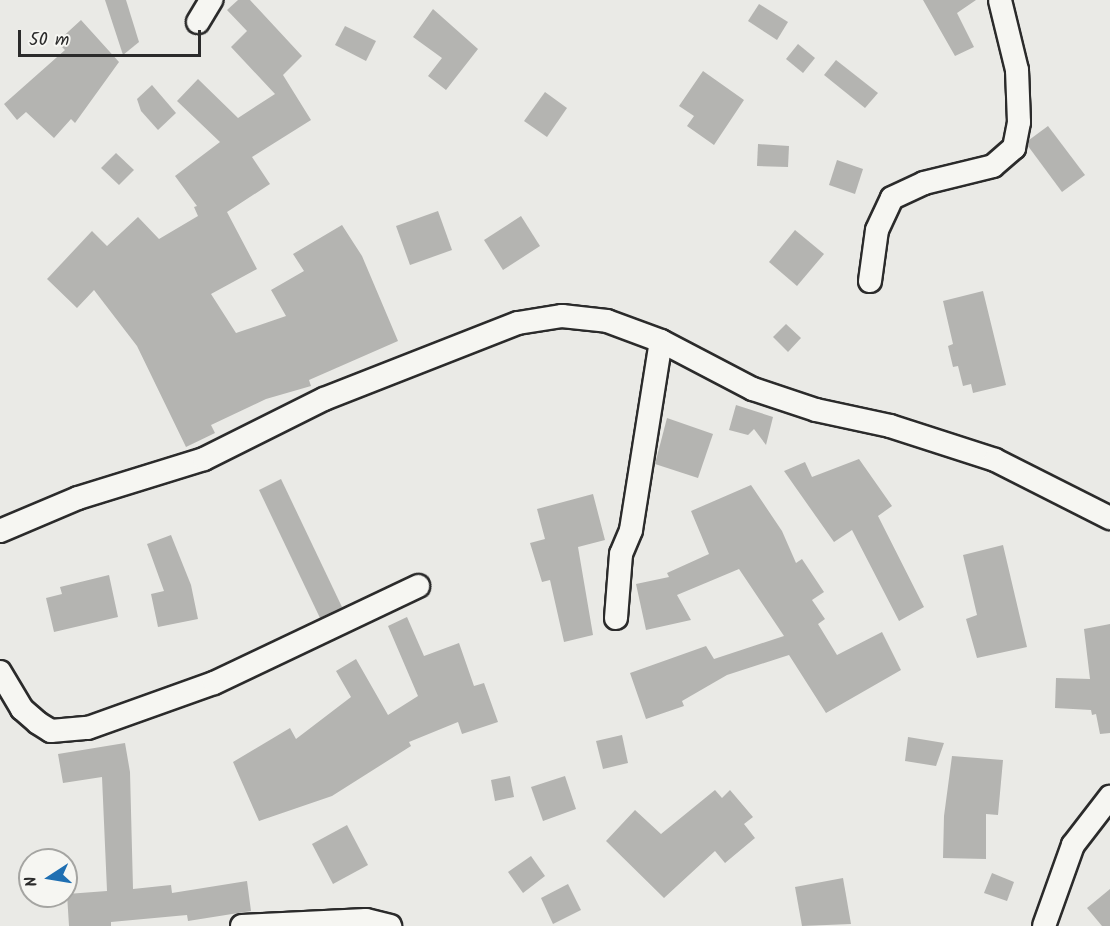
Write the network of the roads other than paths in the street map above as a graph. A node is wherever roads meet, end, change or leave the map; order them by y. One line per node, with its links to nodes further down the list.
1 (211, 0): 3 (street)
2 (1000, 0): 4 (street)
3 (198, 22)
4 (870, 281)
5 (661, 341): 6 (street); 7 (street); 9 (street)
6 (1110, 518)
7 (0, 531)
8 (418, 586): 10 (street)
9 (616, 618)
10 (0, 672)
11 (1110, 797): 14 (street)
12 (242, 926): 13 (street)
13 (390, 926)
14 (1044, 926)

